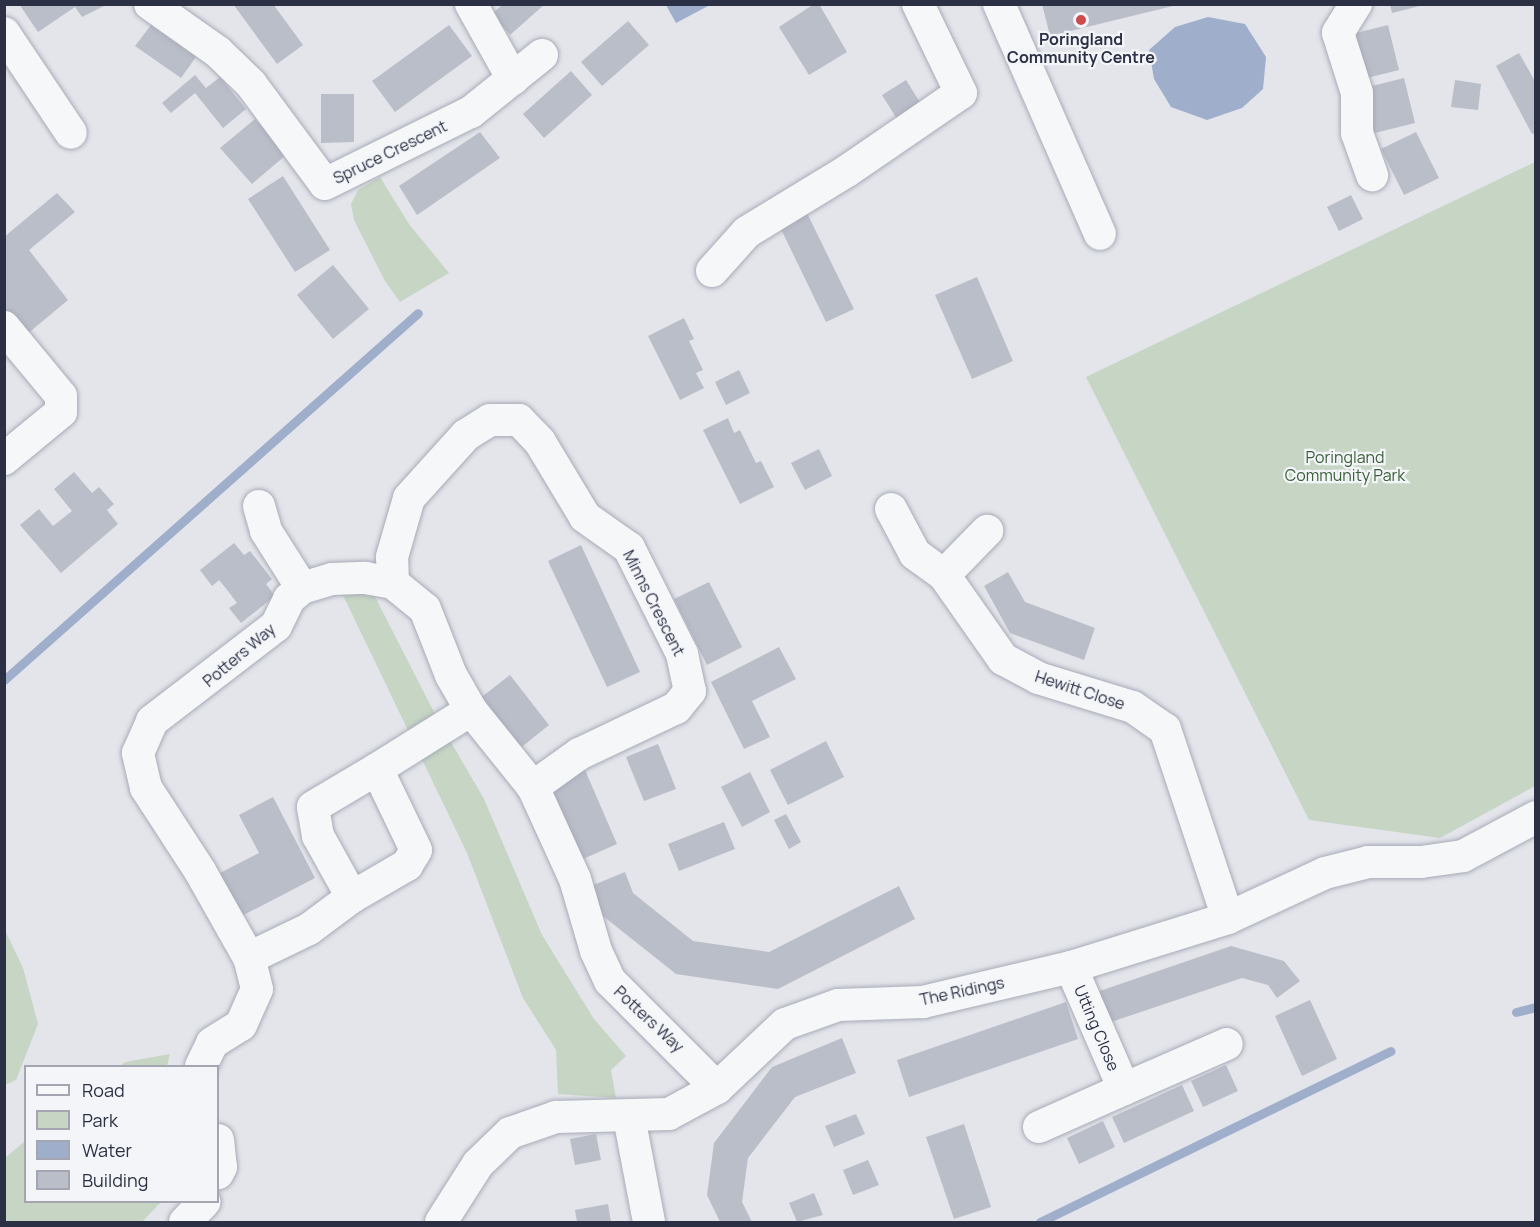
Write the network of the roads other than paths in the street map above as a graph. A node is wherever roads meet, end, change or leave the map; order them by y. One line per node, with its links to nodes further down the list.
1 (150, 4): 8 (street, Spruce Crescent)
2 (471, 4): 8 (street)
3 (918, 4): 12 (street)
4 (999, 4): 11 (street)
5 (1356, 4): 10 (street)
6 (4, 33): 9 (street)
7 (542, 55): 8 (street, Spruce Crescent)
8 (513, 79)
9 (71, 133)
10 (1372, 175)
11 (1100, 234)
12 (712, 271)
13 (4, 327): 14 (street)
14 (4, 459)
15 (259, 506): 20 (street)
16 (891, 509): 18 (street, Hewitt Close)
17 (987, 531): 18 (street)
18 (944, 575): 26 (street, Hewitt Close)
19 (393, 583): 20 (street); 21 (street, Potters Way); 23 (street, Minns Crescent)
20 (302, 588): 27 (street, Potters Way)
21 (471, 710): 22 (street); 23 (street, Potters Way)
22 (377, 769): 25 (street); 25 (street)
23 (533, 787): 31 (street, Potters Way)
24 (1536, 817): 26 (street, The Ridings)
25 (352, 897): 27 (street)
26 (1228, 918): 28 (street, The Ridings)
27 (249, 958): 30 (street, Potters Way)
28 (1071, 967): 31 (street, The Ridings); 32 (street, Utting Close)
29 (1227, 1044): 32 (street, Utting Close)
30 (202, 1065)
31 (717, 1088): 33 (street, The Ridings)
32 (1124, 1089): 34 (street, Utting Close)
33 (629, 1117): 37 (street, The Ridings); 38 (street)
34 (1039, 1127)
35 (203, 1203): 36 (street)
36 (185, 1222)
37 (441, 1222)
38 (649, 1222)

